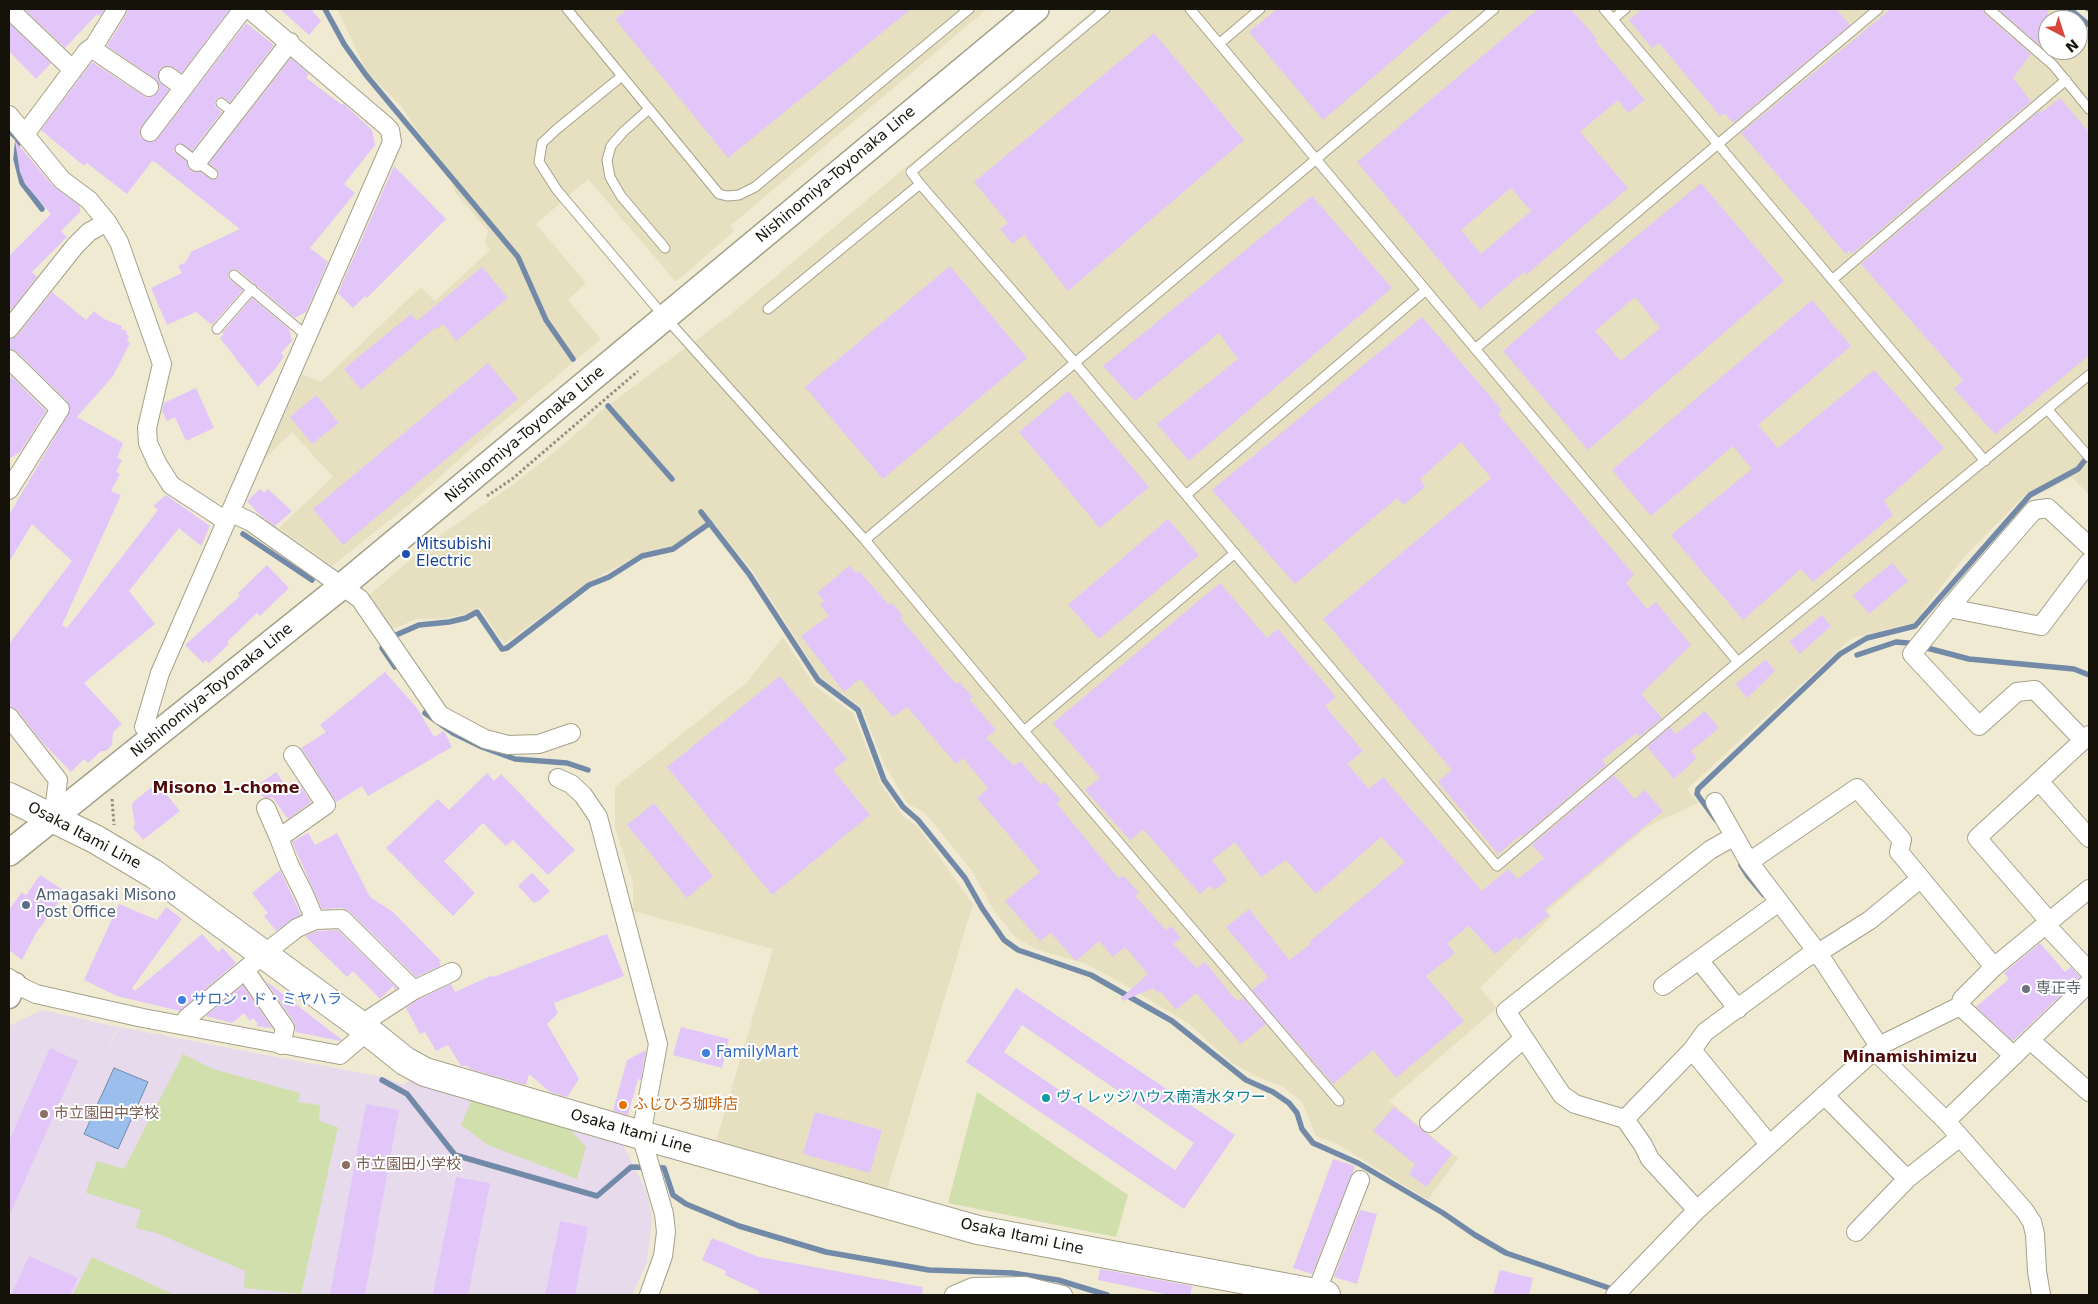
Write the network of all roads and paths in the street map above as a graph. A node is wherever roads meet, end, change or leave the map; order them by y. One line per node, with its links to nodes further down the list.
1 (9, 9): 23 (street)
2 (117, 9): 22 (street)
3 (243, 9): 28 (street)
4 (249, 9): 20 (street)
5 (581, 9): 18 (lane)
6 (968, 9): 29 (lane)
7 (1036, 9): 47 (main road, Nishinomiya-Toyonaka Line)
8 (1105, 9): 39 (lane)
9 (1190, 9): 21 (lane)
10 (1260, 9): 21 (lane)
11 (1494, 9): 36 (lane)
12 (1604, 9): 19 (lane)
13 (1625, 9): 19 (lane)
14 (1878, 9): 34 (lane)
15 (1989, 9): 26 (lane)
16 (2086, 9): 17 (path)
17 (2089, 11)
18 (570, 12): 25 (lane)
19 (1613, 19): 34 (lane)
20 (290, 42): 37 (street); 50 (street)
21 (1220, 43): 36 (lane)
22 (91, 48): 23 (street); 27 (street)
23 (73, 70): 33 (street)
24 (168, 76): 28 (street)
25 (622, 76): 29 (lane); 47 (lane)
26 (2066, 80): 30 (lane); 43 (lane)
27 (149, 87)
28 (183, 88): 32 (street)
29 (649, 109): 41 (lane)
30 (2089, 109)
31 (9, 115): 33 (street)
32 (150, 132)
33 (25, 134): 40 (street)
34 (1717, 143): 43 (lane); 51 (lane)
35 (180, 149): 37 (lane)
36 (1317, 160): 45 (lane); 53 (lane)
37 (196, 162): 38 (lane)
38 (213, 174)
39 (920, 184): 46 (lane); 53 (lane)
40 (107, 222): 48 (street); 61 (street)
41 (665, 248)
42 (234, 275): 44 (lane)
43 (1832, 280): 57 (lane)
44 (252, 289): 49 (lane); 50 (lane)
45 (1426, 290): 51 (lane); 60 (lane)
46 (768, 310)
47 (666, 318): 62 (lane); 66 (main road, Nishinomiya-Toyonaka Line)
48 (9, 329)
49 (217, 329)
50 (307, 336): 61 (street)
51 (1475, 349): 68 (lane)
52 (9, 359): 58 (street)
53 (1076, 364): 60 (lane); 62 (lane)
54 (2089, 375): 55 (lane)
55 (2048, 410): 56 (lane); 57 (lane)
56 (2087, 454)
57 (1985, 461): 68 (lane)
58 (13, 470): 59 (street)
59 (9, 490)
60 (1186, 495): 64 (lane)
61 (228, 516): 66 (street); 72 (street)
62 (865, 540): 70 (lane)
63 (2089, 546): 67 (street)
64 (1235, 553): 68 (lane); 70 (lane)
65 (2089, 562): 67 (street)
66 (342, 586): 71 (street); 72 (main road, Nishinomiya-Toyonaka Line)
67 (1948, 608): 73 (street)
68 (1738, 662)
69 (9, 717): 81 (street)
70 (1024, 731): 115 (lane)
71 (571, 733)
72 (152, 738): 81 (main road, Nishinomiya-Toyonaka Line)
73 (2086, 738): 76 (street)
74 (292, 755): 83 (street)
75 (558, 778): 119 (street)
76 (2039, 781): 84 (street); 92 (street)
77 (9, 797): 81 (main road, Osaka Itami Line)
78 (111, 801): 82 (path)
79 (1715, 802): 85 (street)
80 (266, 808): 83 (street)
81 (53, 818): 86 (main road, Nishinomiya-Toyonaka Line); 95 (main road, Osaka Itami Line)
82 (114, 825)
83 (279, 838): 91 (street)
84 (2089, 838)
85 (1729, 839): 87 (street); 107 (street)
86 (9, 853)
87 (1749, 862): 88 (street); 90 (street)
88 (1920, 879): 93 (street); 96 (street)
89 (2089, 889): 92 (street)
90 (1775, 905): 93 (street); 94 (street)
91 (315, 920): 95 (street); 102 (street)
92 (2048, 923): 96 (street); 97 (street)
93 (1812, 954): 104 (street); 109 (street)
94 (1699, 960): 100 (street); 104 (street)
95 (254, 962): 105 (street); 106 (main road, Osaka Itami Line); 110 (street)
96 (1994, 967): 103 (street)
97 (2089, 971)
98 (452, 972): 102 (street)
99 (2089, 983): 108 (street)
100 (1664, 986)
101 (11, 987): 105 (street)
102 (414, 990): 106 (street)
103 (1960, 1006): 109 (street); 112 (street)
104 (1738, 1009): 111 (street)
105 (183, 1025): 110 (street)
106 (364, 1028): 110 (street); 119 (main road, Osaka Itami Line)
107 (1524, 1039): 117 (street); 118 (street)
108 (2030, 1040): 112 (street); 113 (street)
109 (1877, 1042): 114 (street); 116 (street)
110 (282, 1045)
111 (1692, 1050): 117 (street); 121 (street)
112 (2014, 1056): 116 (street)
113 (2089, 1092)
114 (1824, 1095): 121 (street); 122 (street)
115 (1339, 1101)
116 (1948, 1118): 120 (street)
117 (1625, 1119): 124 (street)
118 (1429, 1123)
119 (641, 1135): 126 (main road, Osaka Itami Line); 128 (street)
120 (1960, 1137): 122 (street); 132 (street)
121 (1769, 1144): 124 (street)
122 (1907, 1179): 125 (street)
123 (1360, 1180): 127 (street)
124 (1697, 1210): 131 (street)
125 (1856, 1232)
126 (1252, 1289): 127 (main road, Osaka Itami Line)
127 (1321, 1294)
128 (649, 1295)
129 (954, 1295): 130 (street)
130 (1063, 1295)
131 (1615, 1295)
132 (2041, 1295)

